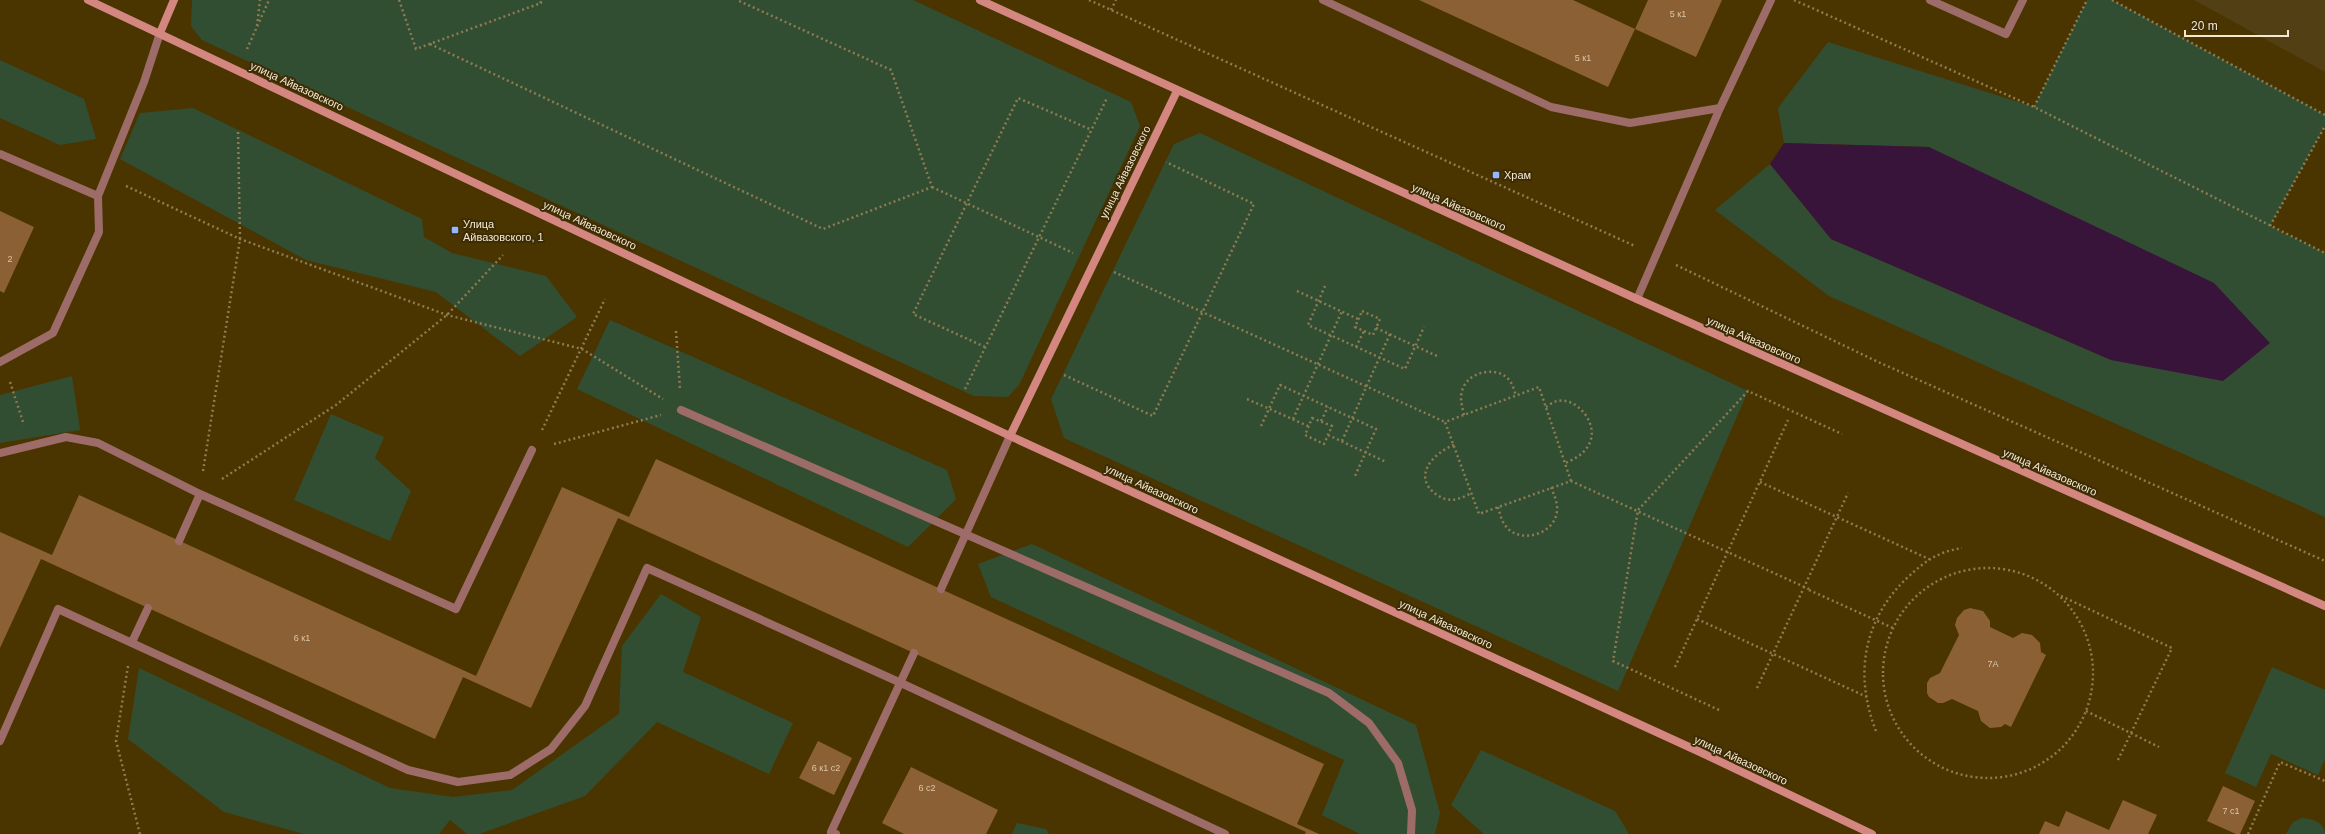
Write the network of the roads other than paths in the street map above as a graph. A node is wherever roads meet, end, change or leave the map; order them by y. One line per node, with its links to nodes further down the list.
1 (88, 0): 8 (main road, улица Айвазовского)
2 (174, 0): 8 (main road)
3 (980, 0): 9 (main road, улица Айвазовского)
4 (1323, 0): 10 (lane)
5 (1771, 0): 10 (lane)
6 (1930, 0): 7 (lane)
7 (2022, 0)
8 (160, 33): 12 (lane); 16 (main road, улица Айвазовского)
9 (1177, 91): 13 (main road, улица Айвазовского); 16 (main road, улица Айвазовского)
10 (1720, 108): 13 (lane)
11 (0, 154): 12 (lane)
12 (98, 196): 14 (lane)
13 (1636, 300): 23 (main road, улица Айвазовского)
14 (2, 361)
15 (681, 410): 20 (lane)
16 (1010, 436): 20 (lane); 32 (main road, улица Айвазовского)
17 (532, 450): 19 (lane)
18 (0, 453): 19 (lane)
19 (200, 494): 21 (lane)
20 (966, 534): 22 (lane); 31 (lane)
21 (179, 541)
22 (941, 590)
23 (2325, 606)
24 (148, 608): 25 (lane)
25 (132, 642): 27 (lane); 28 (lane)
26 (914, 653): 27 (lane)
27 (901, 683): 29 (lane); 30 (lane)
28 (0, 742)
29 (836, 834)
30 (1225, 834)
31 (1410, 834)
32 (1872, 834)

